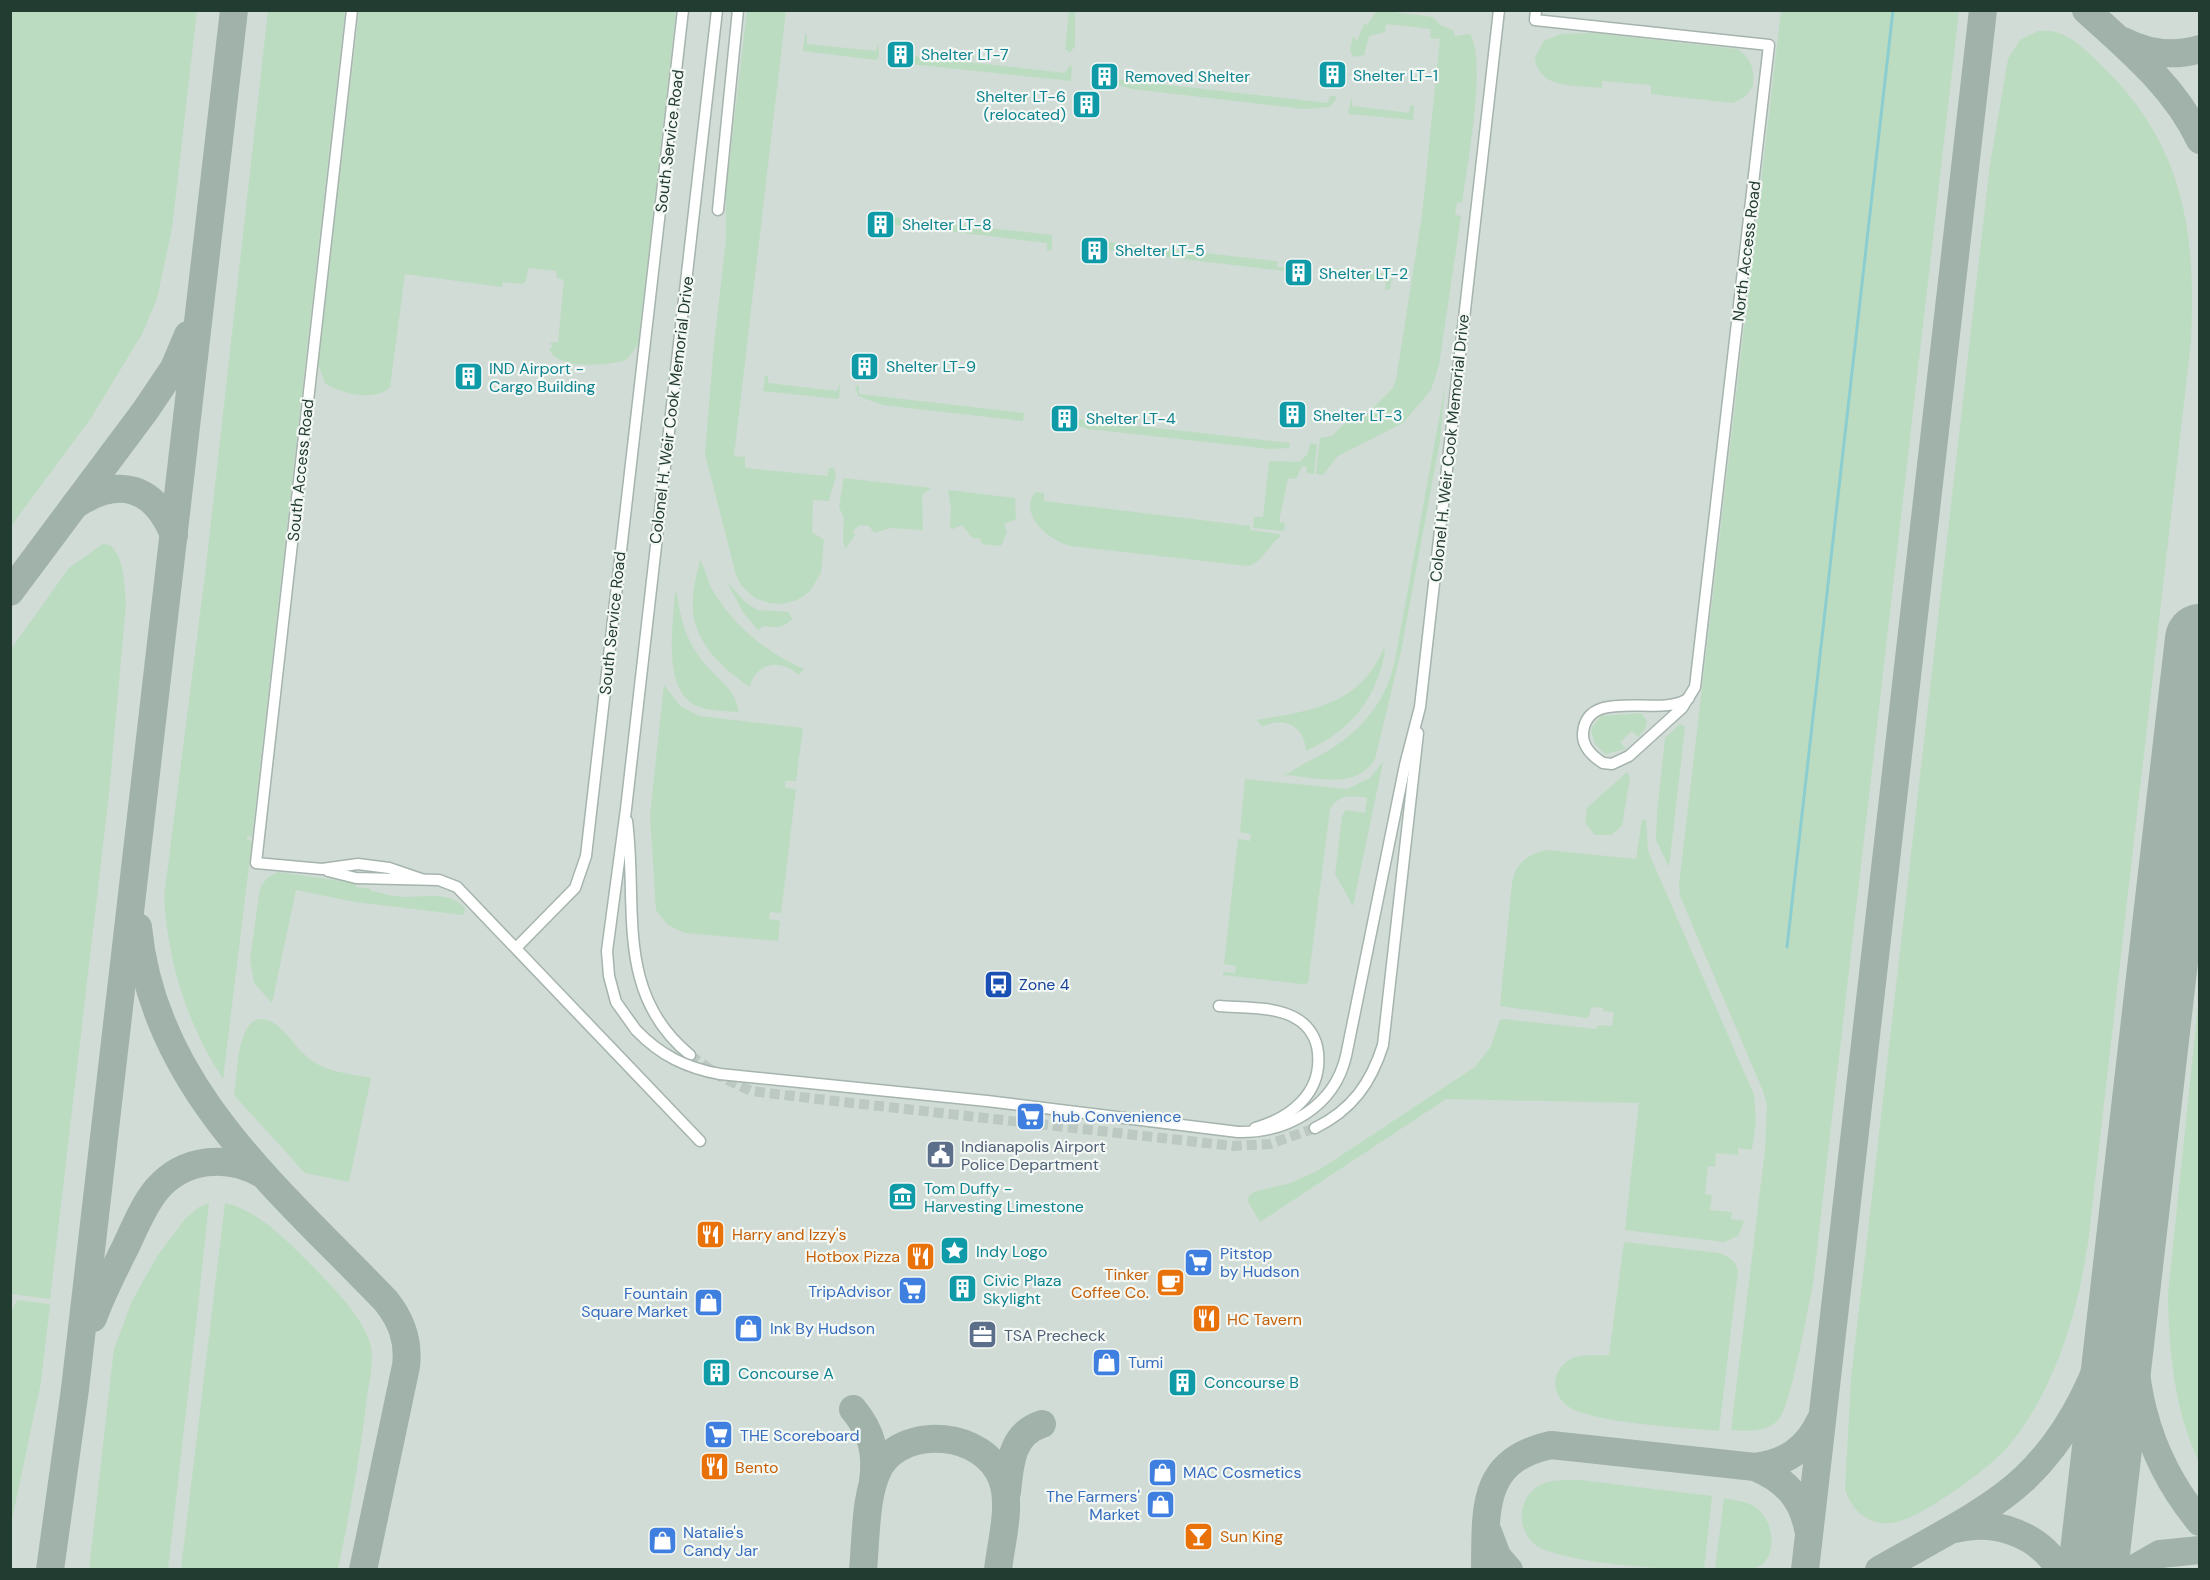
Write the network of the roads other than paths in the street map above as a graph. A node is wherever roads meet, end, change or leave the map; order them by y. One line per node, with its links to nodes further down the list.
1 (352, 10): 11 (street, South Access Road)
2 (683, 10): 11 (street, South Service Road)
3 (717, 10): 10 (street, Colonel H. Weir Cook Memorial Drive)
4 (738, 10): 7 (street)
5 (1499, 10): 9 (street, Colonel H. Weir Cook Memorial Drive)
6 (1536, 10): 8 (street, North Access Road)
7 (718, 210)
8 (1689, 698): 8 (street, North Access Road)
9 (1420, 707): 14 (street); 15 (street, Colonel H. Weir Cook Memorial Drive)
10 (626, 809): 13 (street); 15 (street, bridge)
11 (518, 947): 16 (street)
12 (1219, 1006): 15 (street)
13 (690, 1055)
14 (1315, 1128)
15 (1238, 1132)
16 (700, 1141)

